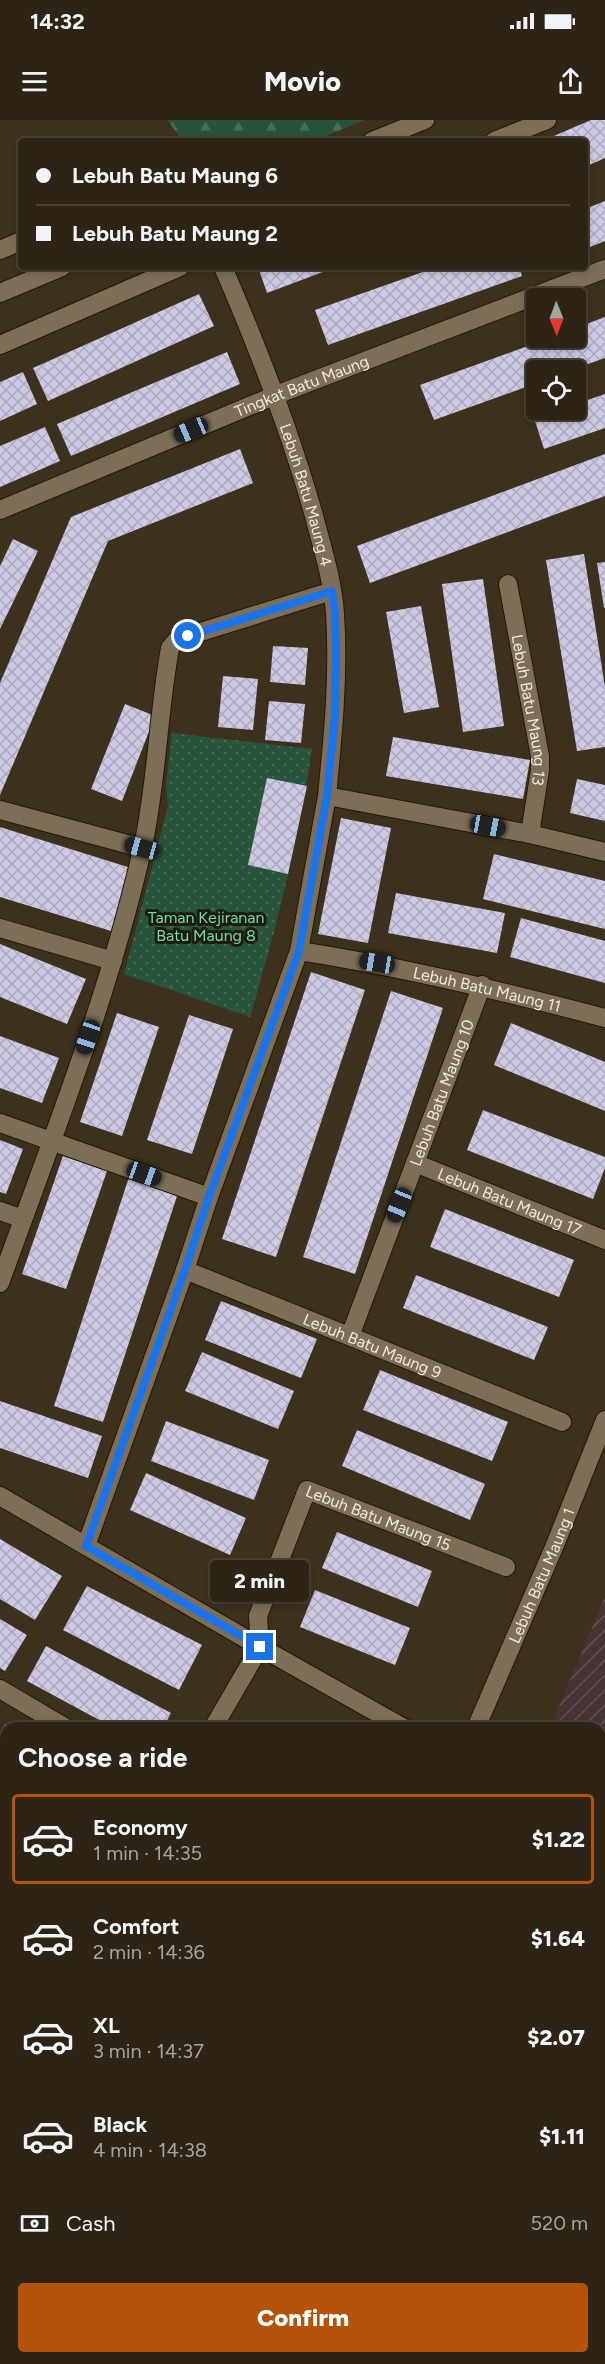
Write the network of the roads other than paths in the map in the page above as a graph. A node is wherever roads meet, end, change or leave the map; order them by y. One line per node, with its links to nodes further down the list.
1 (425, 120): 3 (street)
2 (547, 120): 4 (street)
3 (380, 138)
4 (502, 138)
5 (18, 242): 6 (street)
6 (0, 250)
7 (605, 269): 13 (street, Tingkat Batu Maung)
8 (55, 270): 11 (street)
9 (173, 270): 12 (street)
10 (224, 270): 13 (street, Lebuh Batu Maung 4)
11 (0, 293)
12 (0, 345)
13 (276, 394): 14 (street, Tingkat Batu Maung); 16 (street, Lebuh Batu Maung 4)
14 (0, 510)
15 (508, 584): 19 (street, Lebuh Batu Maung 13)
16 (332, 591): 17 (street, Lebuh Batu Maung 4); 20 (street)
17 (327, 796): 19 (street); 23 (street, Lebuh Batu Maung 4)
18 (0, 810): 20 (street)
19 (530, 834): 21 (street)
20 (142, 848): 24 (street)
21 (605, 852)
22 (0, 928): 24 (street)
23 (299, 951): 25 (street, Lebuh Batu Maung 11); 30 (street, Lebuh Batu Maung 4)
24 (113, 961): 28 (street)
25 (482, 985): 26 (street, Lebuh Batu Maung 11); 29 (street, Lebuh Batu Maung 10)
26 (605, 1018)
27 (0, 1123): 28 (street)
28 (51, 1141): 30 (street); 32 (street)
29 (415, 1163): 33 (street, Lebuh Batu Maung 17); 36 (street, Lebuh Batu Maung 10)
30 (209, 1197): 34 (street, Lebuh Batu Maung 4)
31 (0, 1210): 32 (street)
32 (23, 1219): 35 (street)
33 (605, 1240)
34 (185, 1270): 36 (street, Lebuh Batu Maung 9); 40 (street, Lebuh Batu Maung 4)
35 (0, 1282)
36 (350, 1336): 38 (street, Lebuh Batu Maung 9)
37 (605, 1420): 47 (street, Lebuh Batu Maung 1)
38 (562, 1422)
39 (0, 1496): 40 (street)
40 (86, 1546): 42 (street)
41 (506, 1567): 42 (street, Lebuh Batu Maung 15)
42 (260, 1647): 45 (street); 46 (street)
43 (2, 1695): 44 (street)
44 (54, 1722)
45 (216, 1722)
46 (393, 1722)
47 (479, 1722)

